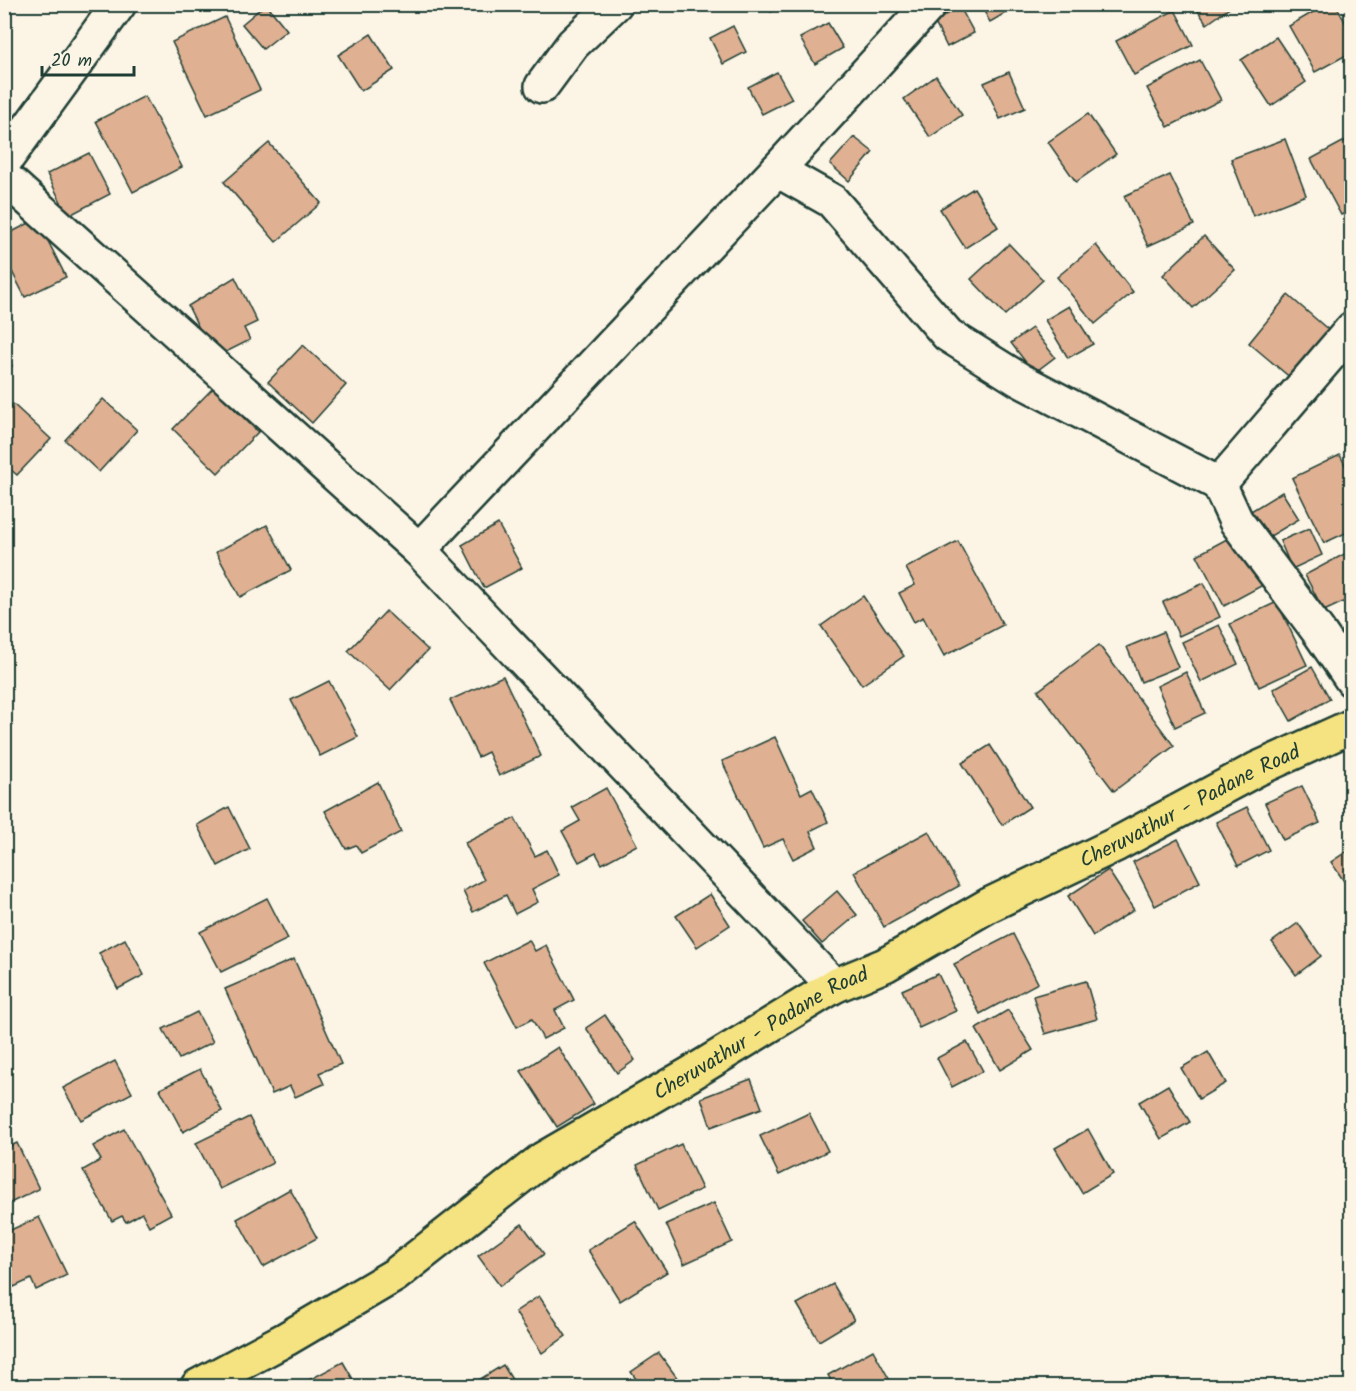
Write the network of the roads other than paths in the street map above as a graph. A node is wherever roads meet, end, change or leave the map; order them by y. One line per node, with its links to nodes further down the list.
1 (119, 4): 5 (street)
2 (615, 4): 4 (street)
3 (930, 4): 6 (street)
4 (542, 86)
5 (4, 162)
6 (777, 170): 9 (street); 10 (street)
7 (4, 177): 10 (street)
8 (1352, 329): 9 (street)
9 (1218, 484): 11 (street)
10 (419, 550): 13 (street)
11 (1352, 680)
12 (1352, 726): 13 (main road, Cheruvathur - Padane Road)
13 (834, 986): 14 (main road, Cheruvathur - Padane Road)
14 (198, 1386)

